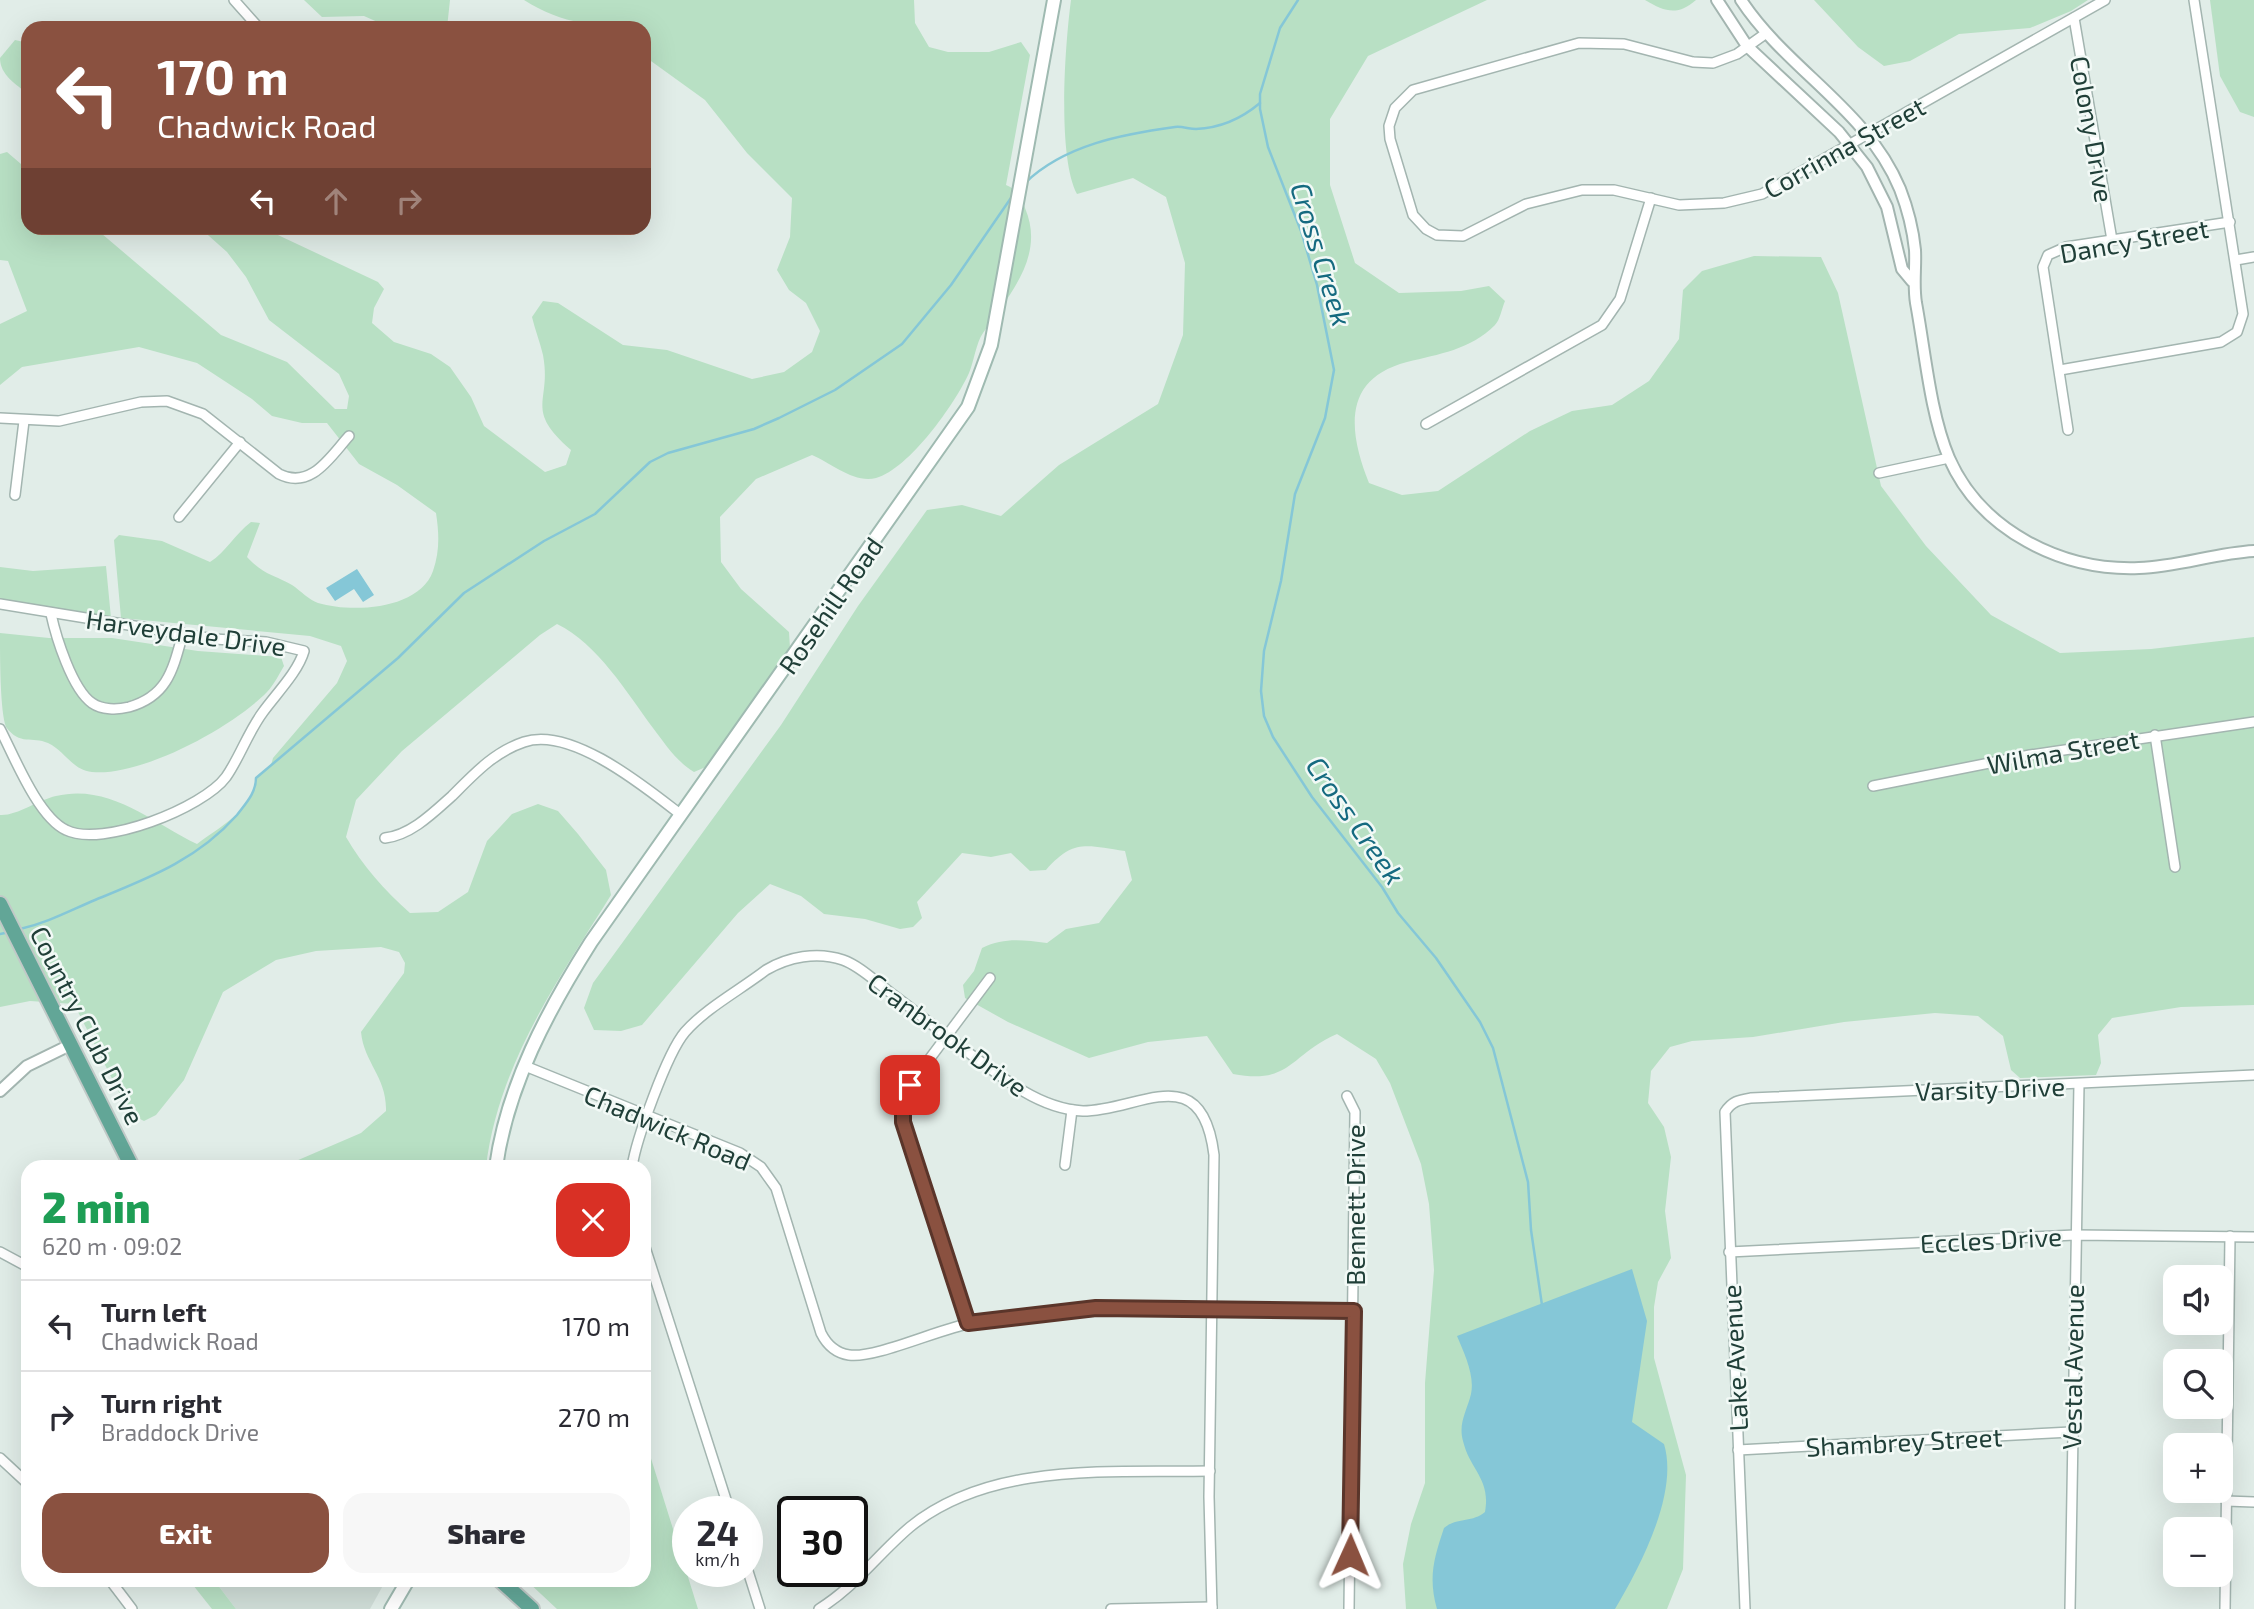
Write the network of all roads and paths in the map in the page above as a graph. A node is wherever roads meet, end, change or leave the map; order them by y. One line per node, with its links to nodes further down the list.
1 (234, 0): 8 (street)
2 (1054, 0): 38 (main road, Rosehill Road)
3 (1717, 0): 10 (street)
4 (1741, 0): 9 (street)
5 (2105, 0): 7 (street, Corrinna Street)
6 (2194, 0): 14 (street)
7 (2074, 18): 11 (street, Corrinna Street); 15 (street, Colony Drive)
8 (253, 21)
9 (1765, 34): 10 (street, Corrinna Street); 11 (street)
10 (1747, 46): 12 (street); 13 (street, Corrinna Street)
11 (1868, 136): 12 (street, Corrinna Street); 18 (street)
12 (1851, 145): 13 (street, Corrinna Street); 18 (street)
13 (1651, 198): 22 (street)
14 (2230, 222): 15 (street, Dancy Street); 17 (street)
15 (2112, 240): 19 (street, Dancy Street)
16 (2254, 257): 17 (street)
17 (2236, 260): 19 (street)
18 (1912, 281): 26 (street)
19 (2060, 370): 23 (street, Dancy Street)
20 (0, 418): 21 (street)
21 (24, 421): 25 (street); 28 (street)
22 (1426, 424)
23 (2068, 430)
24 (349, 436): 25 (street)
25 (240, 442): 29 (street)
26 (1949, 458): 27 (street); 30 (street)
27 (1879, 473)
28 (15, 495)
29 (178, 517)
30 (2254, 551)
31 (0, 604): 32 (street, Harveydale Drive)
32 (51, 614): 33 (street, Harveydale Drive); 33 (street)
33 (183, 633): 35 (street, Harveydale Drive)
34 (2254, 722): 36 (street, Wilma Street)
35 (0, 729)
36 (2155, 736): 37 (street, Wilma Street); 40 (street)
37 (1873, 786)
38 (680, 814): 39 (street); 45 (main road, Rosehill Road)
39 (385, 838)
40 (2175, 867)
41 (0, 904): 44 (main road, Country Club Drive)
42 (990, 978): 43 (street)
43 (948, 1035): 51 (street, Cranbrook Drive); 52 (street, Cranbrook Drive); 66 (street)
44 (70, 1045): 48 (street); 53 (main road, Country Club Drive)
45 (525, 1066): 52 (street, Chadwick Road); 54 (main road, Rosehill Road)
46 (2254, 1075): 47 (street, Varsity Drive)
47 (2079, 1084): 50 (street, Varsity Drive); 57 (street, Vestal Avenue)
48 (0, 1091)
49 (1347, 1096): 65 (street, Bennett Drive)
50 (1728, 1107): 61 (street, Lake Avenue)
51 (1072, 1110): 56 (street); 64 (street, Cranbrook Drive)
52 (648, 1116): 55 (street, Cranbrook Drive); 66 (street, Chadwick Road)
53 (128, 1160)
54 (497, 1160)
55 (634, 1160)
56 (1065, 1165)
57 (2075, 1235): 58 (street, Eccles Drive); 61 (street, Eccles Drive); 67 (street, Vestal Avenue)
58 (2230, 1236): 59 (street, Eccles Drive); 68 (street)
59 (2254, 1237)
60 (0, 1252): 62 (street)
61 (1729, 1252): 69 (street, Lake Avenue)
62 (21, 1263)
63 (651, 1266): 73 (street)
64 (1212, 1309): 65 (street, Chadwick Road); 66 (street, Chadwick Road); 71 (street, Cranbrook Drive)
65 (1354, 1311): 88 (street, Bennett Drive)
66 (968, 1323)
67 (2071, 1432): 69 (street, Shambrey Street); 90 (street, Vestal Avenue)
68 (2228, 1433)
69 (1738, 1450): 89 (street, Lake Avenue)
70 (0, 1458): 72 (street)
71 (1210, 1471): 81 (street, Cranbrook Drive); 86 (street)
72 (21, 1478)
73 (725, 1496)
74 (2233, 1502): 75 (street)
75 (2254, 1502)
76 (2227, 1503): 91 (street)
77 (115, 1587): 82 (street)
78 (404, 1587): 83 (main road)
79 (508, 1587): 84 (main road)
80 (754, 1587): 85 (street)
81 (1212, 1608): 87 (street)
82 (132, 1609)
83 (391, 1609)
84 (532, 1609)
85 (761, 1609)
86 (819, 1609)
87 (1111, 1609)
88 (1349, 1609)
89 (1745, 1609)
90 (2070, 1609)
91 (2225, 1609)

